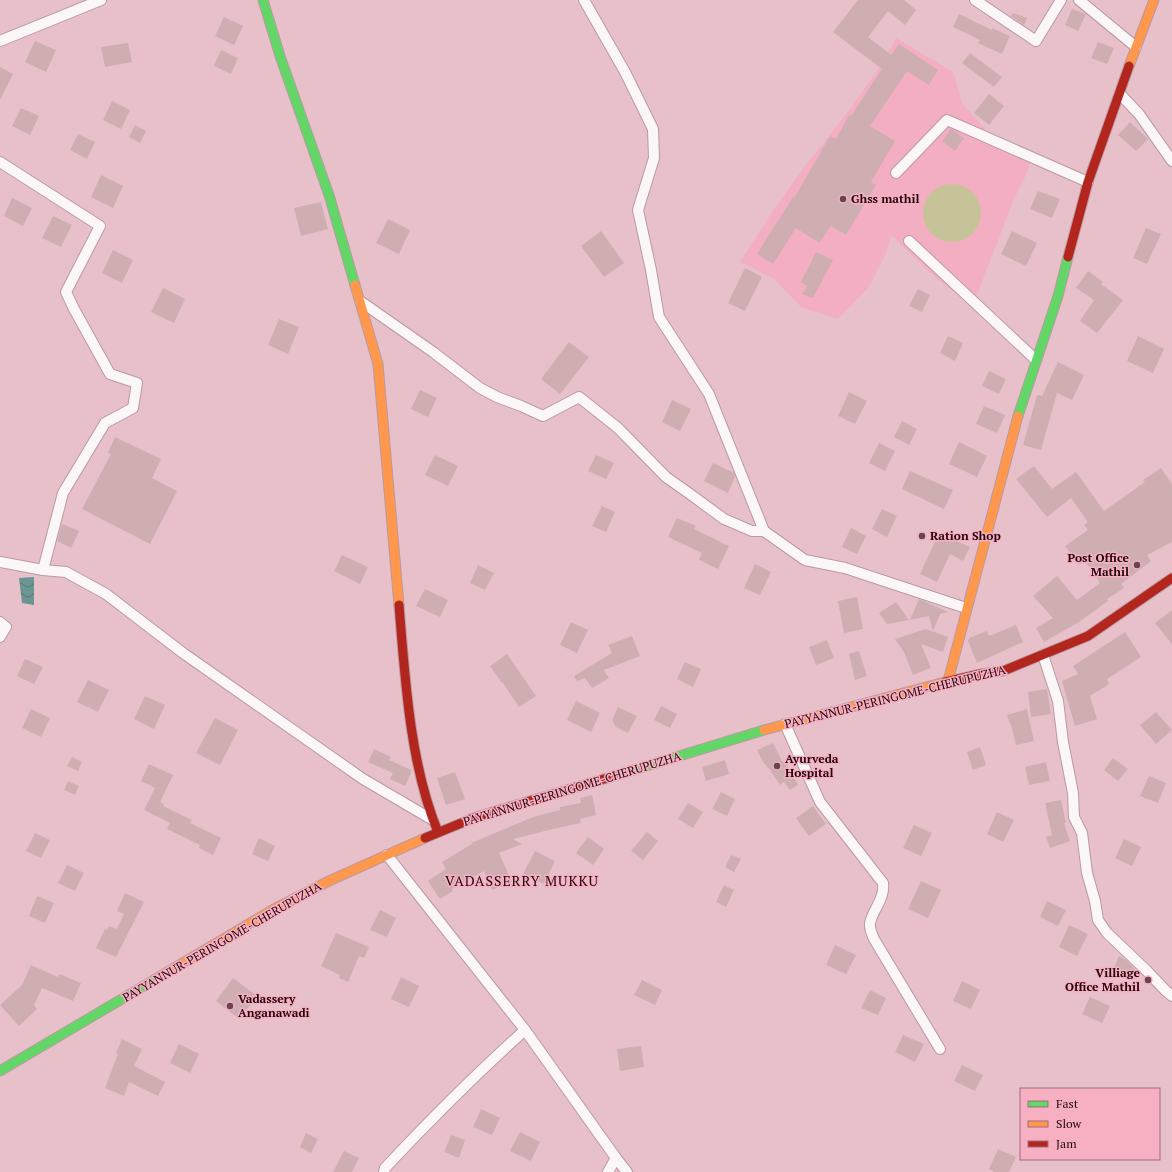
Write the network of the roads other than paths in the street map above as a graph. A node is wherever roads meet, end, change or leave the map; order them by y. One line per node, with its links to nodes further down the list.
1 (101, 0): 8 (street)
2 (263, 0): 16 (street)
3 (584, 0): 18 (street)
4 (975, 0): 5 (street)
5 (1061, 0)
6 (1079, 0): 9 (street)
7 (1154, 0): 9 (street)
8 (0, 41)
9 (1136, 47): 10 (street)
10 (1120, 94): 11 (street); 14 (street)
11 (1172, 161)
12 (0, 162): 20 (street)
13 (896, 173): 14 (street)
14 (1088, 182): 17 (street)
15 (910, 241): 17 (street)
16 (360, 301): 18 (street); 28 (street)
17 (1036, 360): 22 (street)
18 (764, 531): 22 (street)
19 (0, 562): 20 (street)
20 (43, 570): 28 (street)
21 (1172, 578): 25 (street, PAYYANNUR-PERINGOME-CHERUPUZHA)
22 (966, 608): 26 (street)
23 (0, 622): 24 (street)
24 (0, 636)
25 (1043, 655): 26 (street, PAYYANNUR-PERINGOME-CHERUPUZHA); 31 (street)
26 (948, 681): 27 (street, PAYYANNUR-PERINGOME-CHERUPUZHA)
27 (785, 724): 29 (street, PAYYANNUR-PERINGOME-CHERUPUZHA); 33 (street)
28 (433, 820): 29 (street)
29 (438, 832): 30 (street, PAYYANNUR-PERINGOME-CHERUPUZHA)
30 (387, 855): 32 (street); 34 (street, PAYYANNUR-PERINGOME-CHERUPUZHA)
31 (1172, 996)
32 (525, 1030): 35 (street); 36 (street)
33 (940, 1049)
34 (0, 1072)
35 (616, 1158): 37 (street); 38 (street)
36 (384, 1172)
37 (608, 1172)
38 (627, 1172)

